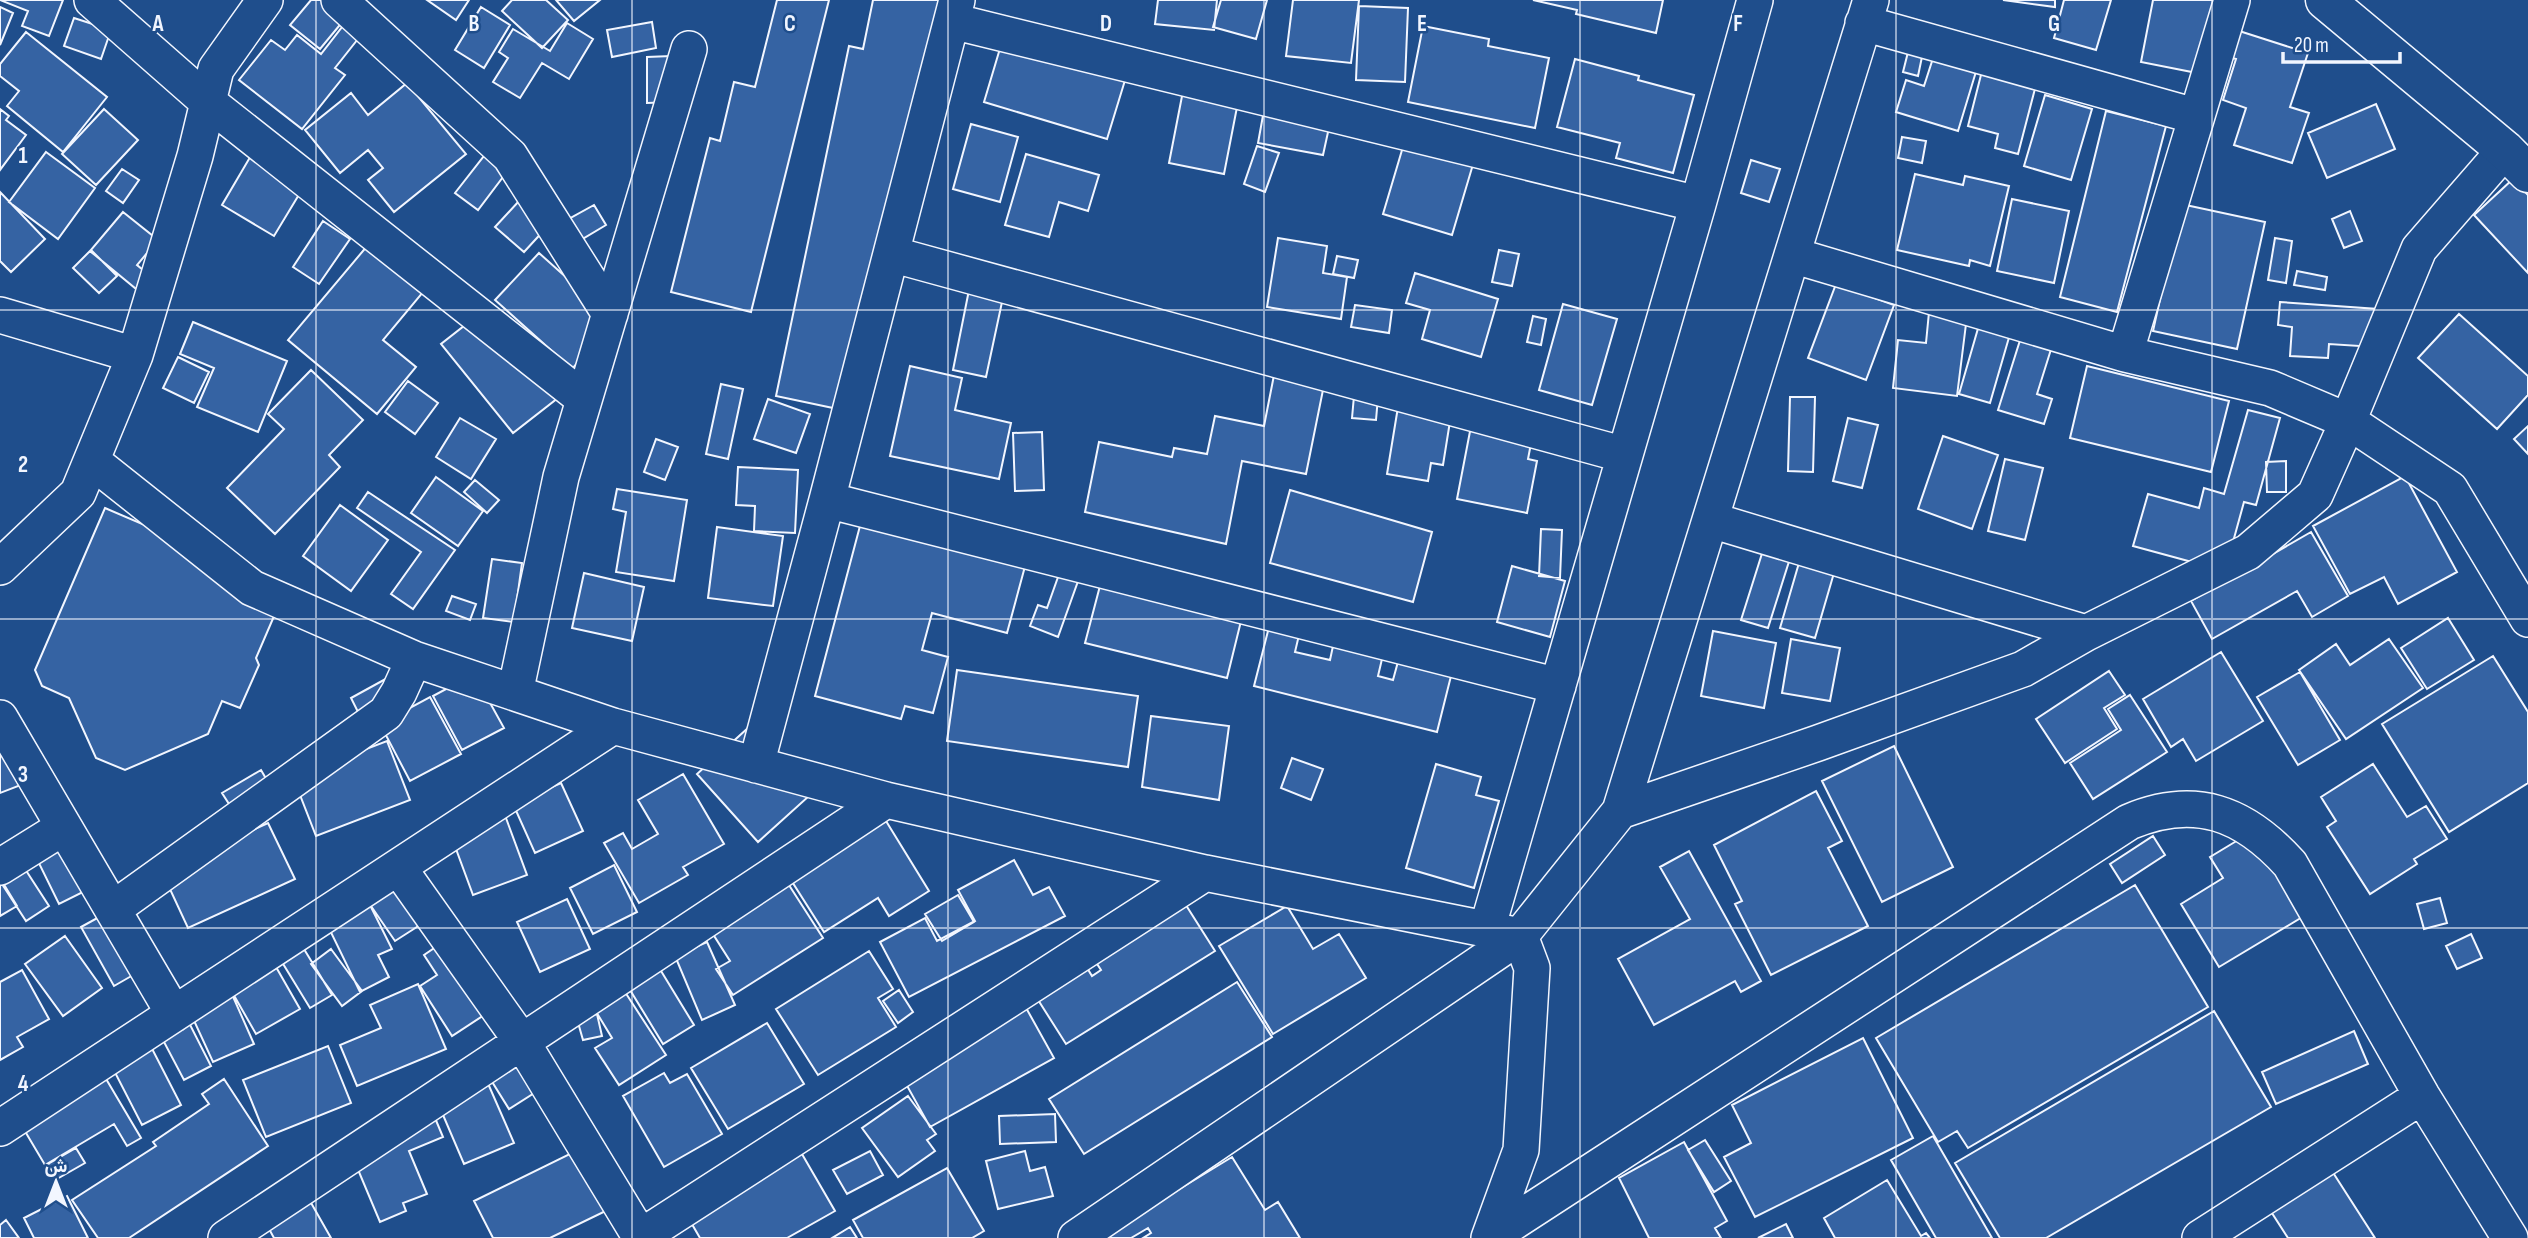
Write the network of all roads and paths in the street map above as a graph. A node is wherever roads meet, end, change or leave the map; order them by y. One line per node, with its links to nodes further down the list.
1 (92, 0): 10 (street)
2 (265, 0): 10 (street)
3 (339, 0): 16 (street)
4 (1755, 0): 13 (street)
5 (2232, 0): 11 (street)
6 (2325, 0): 12 (street)
7 (954, 11): 13 (street); 14 (street)
8 (1867, 12): 11 (street); 15 (street)
9 (689, 49): 16 (street)
10 (208, 102): 19 (street); 20 (street)
11 (2195, 116): 18 (street)
12 (2517, 162): 21 (street)
13 (1698, 204): 22 (street)
14 (891, 254): 22 (street); 24 (street)
15 (1792, 255): 18 (street); 25 (street)
16 (610, 314): 20 (street)
17 (0, 315): 19 (street)
18 (2125, 354): 21 (street)
19 (135, 355): 23 (street)
20 (584, 400): 31 (street)
21 (2348, 421): 27 (street); 28 (street)
22 (1625, 455): 30 (street)
23 (92, 461): 26 (street); 29 (street)
24 (827, 500): 30 (street); 34 (street)
25 (1711, 520): 28 (street); 36 (street)
26 (0, 567)
27 (2527, 612)
28 (2086, 633): 36 (street)
29 (414, 659): 31 (street); 41 (street)
30 (1559, 686): 42 (street)
31 (515, 693): 33 (street)
32 (0, 718): 37 (street)
33 (613, 726): 34 (street); 39 (street)
34 (756, 765): 35 (street)
35 (886, 800): 40 (street); 45 (street)
36 (1620, 811): 43 (street)
37 (64, 827): 38 (street); 41 (street)
38 (0, 867)
39 (398, 867): 44 (street); 45 (street)
40 (1205, 873): 42 (street); 49 (street)
41 (113, 909): 44 (street)
42 (1487, 929): 43 (street)
43 (1520, 936): 46 (street); 50 (street)
44 (174, 1014): 47 (street)
45 (522, 1042): 48 (street); 49 (street)
46 (2422, 1096): 51 (street); 52 (street)
47 (0, 1128)
48 (226, 1238)
49 (640, 1238)
50 (1076, 1238)
51 (2200, 1238)
52 (2510, 1238)

